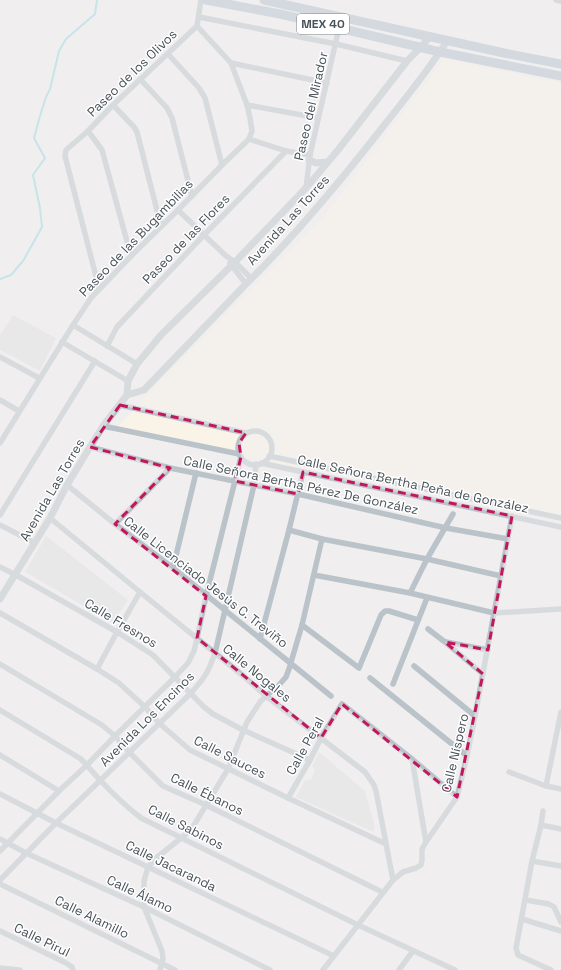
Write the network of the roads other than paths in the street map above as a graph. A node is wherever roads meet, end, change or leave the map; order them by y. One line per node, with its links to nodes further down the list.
1 (201, 0): 8 (street)
2 (206, 0): 7 (main road, MEX 40)
3 (230, 0): 7 (main road)
4 (264, 0): 11 (main road, MEX 40)
5 (556, 0): 6 (street)
6 (561, 1)
7 (253, 8): 10 (main road, MEX 40)
8 (199, 17): 9 (street); 13 (street)
9 (197, 26): 16 (street, Paseo de los Olivos); 18 (street)
10 (339, 28): 13 (street, Paseo del Mirador); 14 (main road, MEX 40)
11 (430, 36): 12 (main road, MEX 40); 14 (street, Avenida Las Torres)
12 (448, 41): 15 (street, Avenida Las Torres); 19 (main road, MEX 40)
13 (336, 44): 17 (street); 22 (street, Paseo del Mirador)
14 (421, 47): 15 (main road, MEX 40); 17 (street, Avenida Las Torres)
15 (440, 52): 20 (main road, MEX 40); 39 (street, Avenida Las Torres)
16 (168, 54): 21 (street, Paseo de los Olivos); 31 (street)
17 (407, 61): 30 (street, Avenida Las Torres)
18 (231, 63): 22 (street); 24 (street)
19 (561, 64)
20 (561, 76)
21 (140, 80): 23 (street, Paseo de los Olivos); 33 (street)
22 (327, 83): 25 (street, Paseo del Mirador)
23 (112, 105): 26 (street, Paseo de los Olivos); 35 (street)
24 (247, 105): 25 (street); 27 (street)
25 (318, 118): 29 (street, Paseo del Mirador)
26 (88, 131): 37 (street); 41 (street, Paseo de los Olivos)
27 (249, 139): 28 (street); 31 (street, Paseo de las Bugambilias)
28 (286, 152): 29 (street); 36 (street, Paseo de las Flores)
29 (309, 158): 30 (street); 32 (street, Paseo del Mirador)
30 (327, 162): 32 (street, Avenida Las Torres)
31 (222, 164): 33 (street, Paseo de las Bugambilias)
32 (306, 188): 38 (street, Avenida Las Torres)
33 (192, 196): 34 (street, Paseo de las Bugambilias)
34 (178, 210): 35 (street, Paseo de las Bugambilias); 36 (street)
35 (161, 226): 37 (street, Paseo de las Bugambilias)
36 (204, 235): 38 (street); 44 (street, Paseo de las Flores)
37 (131, 256): 41 (street, Paseo de las Bugambilias)
38 (233, 264): 39 (street); 40 (street); 47 (street, Avenida Las Torres)
39 (252, 279): 40 (street, Avenida Las Torres)
40 (246, 284): 50 (street, Avenida Las Torres)
41 (99, 288): 42 (street, Paseo de las Bugambilias)
42 (73, 325): 43 (street, Paseo de las Bugambilias); 44 (street)
43 (62, 342): 46 (street); 48 (street, Paseo de las Bugambilias)
44 (107, 346): 47 (street)
45 (0, 357): 48 (street)
46 (95, 361): 49 (street); 69 (street)
47 (137, 364): 49 (street, Avenida Las Torres)
48 (39, 378): 53 (street, Paseo de las Bugambilias)
49 (128, 381): 50 (street, Avenida Las Torres)
50 (127, 394): 52 (street, Avenida Las Torres)
51 (0, 400): 53 (street)
52 (120, 404): 54 (street, Avenida Las Torres); 55 (street)
53 (19, 411): 56 (street, Paseo de las Bugambilias)
54 (104, 426): 57 (street, Avenida Las Torres); 58 (street)
55 (246, 433): 58 (street); 59 (street)
56 (0, 443)
57 (90, 447): 61 (street, Calle Señora Bertha Pérez De González); 65 (street, Avenida Las Torres)
58 (240, 456): 60 (street); 64 (street, Avenida Los Encinos)
59 (270, 456): 60 (street); 72 (street, Calle Señora Bertha Peña de González)
60 (259, 464): 62 (street, Calle Señora Bertha Peña de González); 66 (street, Avenida Los Encinos)
61 (170, 468): 63 (street, Calle Señora Bertha Pérez De González); 73 (street)
62 (303, 472): 67 (street); 70 (street, Calle Señora Bertha Peña de González)
63 (196, 473): 64 (street, Calle Señora Bertha Pérez De González); 83 (street)
64 (235, 481): 66 (street, Calle Señora Bertha Pérez De González); 89 (street, Avenida Los Encinos)
65 (67, 485): 71 (street, Avenida Las Torres); 73 (street, Calle Licenciado Jesús C. Treviño)
66 (254, 485): 67 (street, Calle Señora Bertha Pérez De González); 93 (street, Avenida Los Encinos)
67 (298, 494): 76 (street, Calle Señora Bertha Pérez De González); 77 (street)
68 (453, 514): 76 (street)
69 (0, 516)
70 (512, 516): 75 (street, Calle Señora Bertha Peña de González); 79 (street, Calle Níspero)
71 (50, 518): 80 (street, Avenida Las Torres); 87 (street, Calle Nogales)
72 (561, 518)
73 (115, 524): 83 (street, Calle Licenciado Jesús C. Treviño)
74 (0, 525): 80 (street)
75 (561, 527)
76 (446, 528): 79 (street, Calle Señora Bertha Pérez De González); 81 (street)
77 (289, 530): 78 (street); 101 (street)
78 (322, 539): 81 (street); 85 (street)
79 (508, 539): 86 (street, Calle Níspero)
80 (35, 543): 84 (street, Avenida Las Torres)
81 (427, 559): 86 (street); 88 (street)
82 (0, 566): 84 (street, Calle Fresnos)
83 (173, 568): 89 (street, Calle Licenciado Jesús C. Treviño)
84 (16, 574): 91 (street, Avenida Las Torres); 99 (street, Calle Fresnos)
85 (314, 575): 88 (street); 97 (street)
86 (501, 576): 95 (street, Calle Níspero)
87 (140, 592): 99 (street); 100 (street, Calle Nogales)
88 (410, 594): 90 (street)
89 (206, 596): 93 (street, Calle Licenciado Jesús C. Treviño); 100 (street, Avenida Los Encinos)
90 (427, 598): 95 (street); 96 (street)
91 (0, 599)
92 (561, 609): 95 (street)
93 (225, 611): 101 (street, Calle Licenciado Jesús C. Treviño); 104 (street, Avenida Los Encinos)
94 (0, 613): 108 (street, Calle Sauces)
95 (494, 613): 103 (street, Calle Níspero)
96 (418, 620): 97 (street); 112 (street)
97 (302, 624): 106 (street)
98 (428, 629): 102 (street)
99 (117, 632): 108 (street); 110 (street, Calle Fresnos)
100 (197, 638): 104 (street, Calle Nogales); 110 (street, Avenida Los Encinos)
101 (260, 639): 106 (street, Calle Licenciado Jesús C. Treviño)
102 (445, 642): 103 (street); 109 (street)
103 (488, 650): 109 (street, Calle Níspero)
104 (215, 652): 113 (street, Avenida Los Encinos); 114 (street, Calle Nogales)
105 (0, 664): 122 (street, Calle Ébanos)
106 (291, 664): 114 (street); 115 (street, Calle Licenciado Jesús C. Treviño)
107 (414, 666): 119 (street)
108 (97, 669): 116 (street, Calle Sauces)
109 (483, 674): 119 (street, Calle Níspero)
110 (175, 677): 113 (street, Calle Fresnos); 116 (street, Avenida Los Encinos)
111 (370, 678): 128 (street)
112 (393, 684)
113 (190, 693): 120 (street, Avenida Los Encinos); 121 (street, Calle Fresnos)
114 (266, 696): 121 (street); 123 (street, Calle Nogales)
115 (331, 696)
116 (145, 707): 120 (street, Calle Sauces); 122 (street, Avenida Los Encinos)
117 (0, 710): 131 (street, Calle Sabinos)
118 (561, 712): 124 (street)
119 (475, 716): 128 (street, Calle Níspero)
120 (159, 722): 126 (street, Avenida Los Encinos); 132 (street, Calle Sauces)
121 (244, 730): 130 (street, Calle Fresnos); 132 (street)
122 (115, 736): 126 (street, Calle Ébanos); 131 (street, Avenida Los Encinos)
123 (321, 738): 129 (street, Calle Peral); 130 (street, Calle Peral); 151 (street, Calle Nogales)
124 (554, 748): 125 (street); 135 (street)
125 (561, 749)
126 (129, 752): 134 (street, Avenida Los Encinos); 141 (street, Calle Ébanos)
127 (0, 755): 137 (street)
128 (467, 756): 139 (street, Calle Níspero)
129 (412, 759): 139 (street); 149 (street)
130 (310, 760): 140 (street, Calle Peral)
131 (87, 765): 134 (street, Calle Sabinos); 137 (street, Avenida Los Encinos)
132 (228, 769): 140 (street, Calle Sauces); 141 (street)
133 (509, 772): 135 (street)
134 (100, 780): 144 (street, Avenida Los Encinos); 147 (street, Calle Sabinos)
135 (546, 786): 136 (street)
136 (561, 789)
137 (59, 791): 143 (street, Avenida Los Encinos)
138 (0, 794): 143 (street, Calle Jacaranda)
139 (457, 797): 149 (street, Calle Níspero)
140 (288, 798): 151 (street, Calle Sauces)
141 (206, 805): 147 (street); 160 (street, Calle Ébanos)
142 (543, 811): 145 (street)
143 (37, 814): 144 (street, Calle Jacaranda); 150 (street, Avenida Los Encinos)
144 (56, 823): 153 (street, Avenida Los Encinos); 156 (street, Calle Jacaranda)
145 (542, 825): 146 (street); 154 (street)
146 (561, 829)
147 (181, 838): 156 (street); 165 (street, Calle Sabinos)
148 (0, 839): 150 (street, Calle Álamo)
149 (426, 842): 158 (street, Calle Níspero)
150 (8, 843): 152 (street, Avenida Los Encinos); 153 (street, Calle Álamo)
151 (386, 844): 158 (street, Calle Nogales)
152 (0, 851)
153 (26, 853): 157 (street, Avenida Los Encinos); 162 (street, Calle Álamo)
154 (532, 861): 155 (street); 161 (street)
155 (561, 866)
156 (148, 867): 162 (street); 169 (street, Calle Jacaranda)
157 (0, 880)
158 (392, 880): 160 (street, Calle Níspero)
159 (0, 884): 170 (street, Calle Alamillo)
160 (382, 892): 165 (street, Calle Níspero)
161 (526, 900): 163 (street); 164 (street)
162 (144, 907): 170 (street); 177 (street, Calle Álamo)
163 (522, 919): 167 (street); 181 (street)
164 (561, 922)
165 (358, 925): 168 (street, Calle Sabinos); 169 (street, Calle Níspero)
166 (0, 931): 174 (street, Calle Pirul)
167 (561, 931)
168 (413, 951): 172 (street, Calle Sabinos); 179 (street)
169 (334, 956): 178 (street, Calle Níspero)
170 (162, 964): 175 (street); 176 (street, Calle Alamillo)
171 (0, 968): 173 (street)
172 (446, 968): 180 (street, Calle Sabinos)
173 (20, 970)
174 (73, 970)
175 (160, 970)
176 (175, 970)
177 (270, 970)
178 (323, 970)
179 (398, 970)
180 (455, 970)
181 (551, 970)

